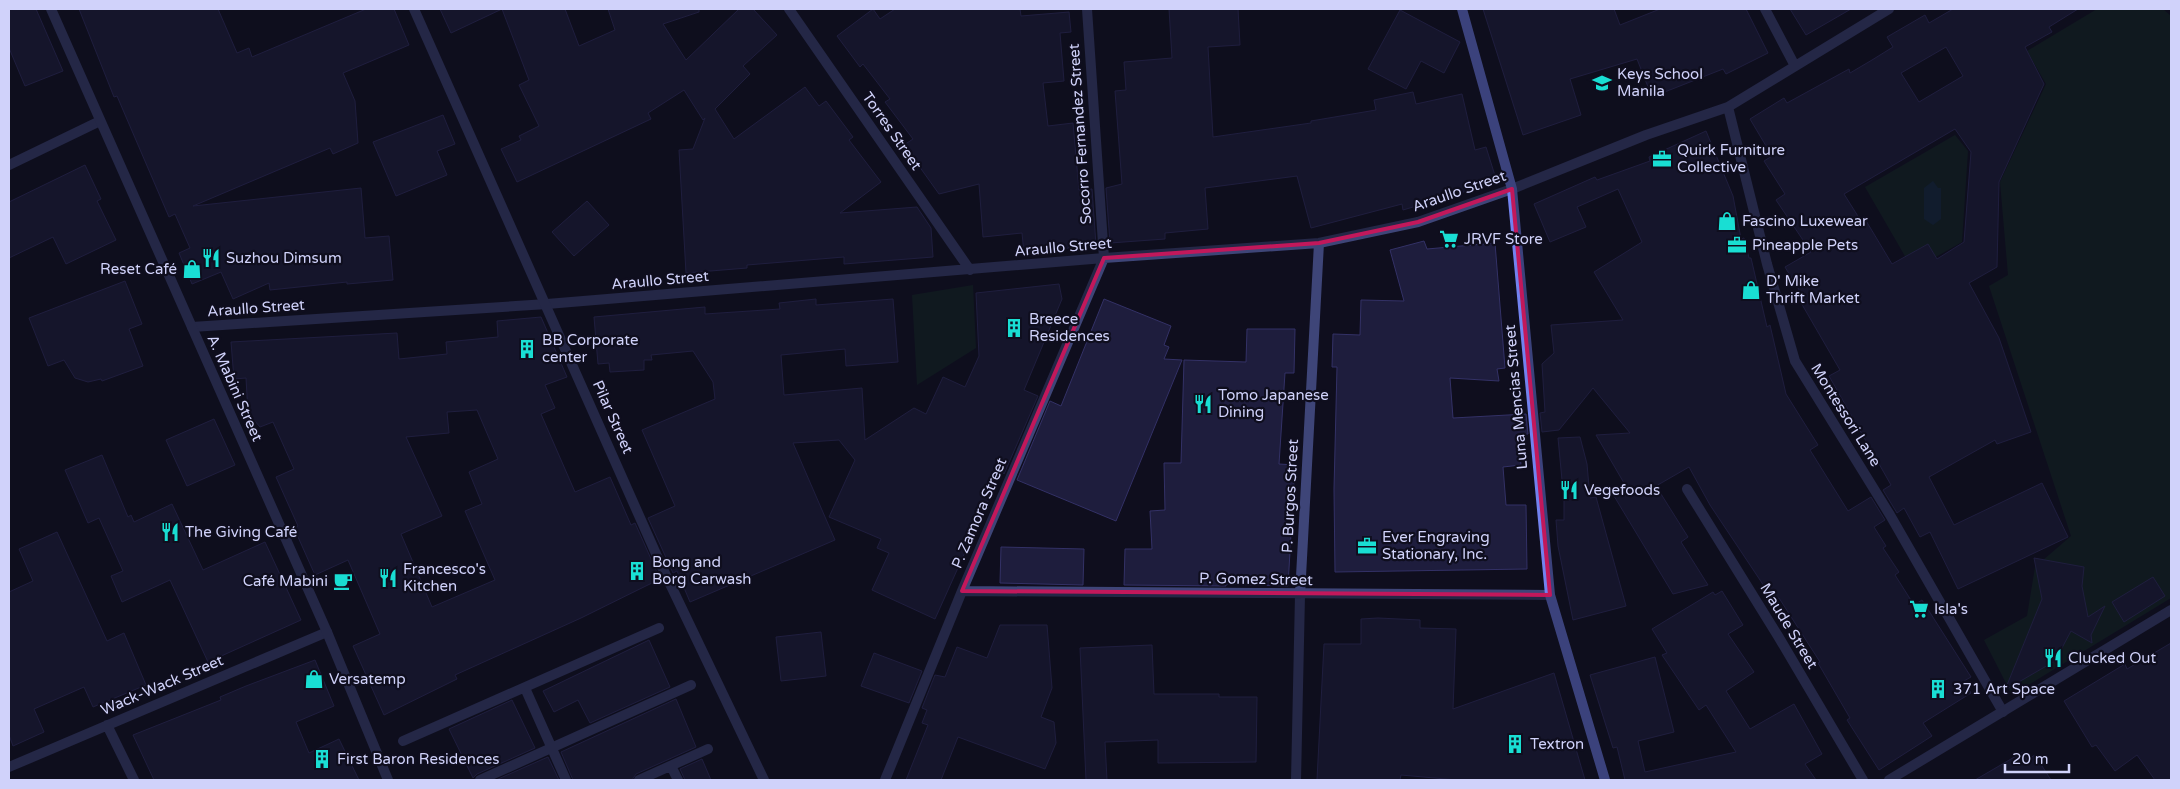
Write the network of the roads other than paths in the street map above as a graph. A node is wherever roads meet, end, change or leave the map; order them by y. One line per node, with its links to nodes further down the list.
1 (51, 9): 10 (street, A. Mabini Street)
2 (414, 9): 16 (street, Pilar Street)
3 (789, 9): 15 (street, Torres Street)
4 (1087, 9): 14 (street, Socorro Fernandez Street)
5 (1462, 9): 12 (main road, Luna Mencias Street)
6 (1765, 9): 8 (street)
7 (1889, 9): 8 (street, Araullo Street)
8 (1795, 66): 9 (street, Araullo Street)
9 (1728, 106): 12 (street, Araullo Street); 27 (street, Montessori Lane)
10 (100, 121): 11 (street); 17 (street, A. Mabini Street)
11 (9, 165)
12 (1512, 189): 13 (street, Araullo Street); 21 (main road, Luna Mencias Street)
13 (1319, 243): 14 (street, Araullo Street); 20 (street, P. Burgos Street)
14 (1104, 258): 15 (street, Araullo Street); 19 (street, P. Zamora Street)
15 (970, 270): 16 (street, Araullo Street)
16 (547, 304): 17 (street, Araullo Street); 40 (street, Pilar Street)
17 (192, 327): 24 (street, A. Mabini Street)
18 (1687, 489): 44 (street, Maude Street)
19 (962, 591): 20 (street, P. Gomez Street); 41 (street, P. Zamora Street)
20 (1300, 595): 21 (street, P. Gomez Street); 42 (street, P. Burgos Street)
21 (1550, 595): 43 (main road, Luna Mencias Street)
22 (2171, 610): 27 (street)
23 (660, 628): 26 (street)
24 (326, 632): 28 (street, Wack-Wack Street); 35 (street, A. Mabini Street)
25 (691, 685): 30 (street)
26 (525, 688): 29 (street); 30 (street)
27 (2004, 712): 45 (street)
28 (107, 724): 33 (street, Wack-Wack Street); 34 (street)
29 (403, 741)
30 (552, 746): 36 (street); 37 (street)
31 (708, 750): 32 (street)
32 (671, 766): 38 (street); 39 (street)
33 (9, 767)
34 (134, 780)
35 (388, 780)
36 (480, 780)
37 (566, 780)
38 (639, 780)
39 (678, 780)
40 (764, 780)
41 (885, 780)
42 (1296, 780)
43 (1605, 780)
44 (1863, 780)
45 (1889, 780)

